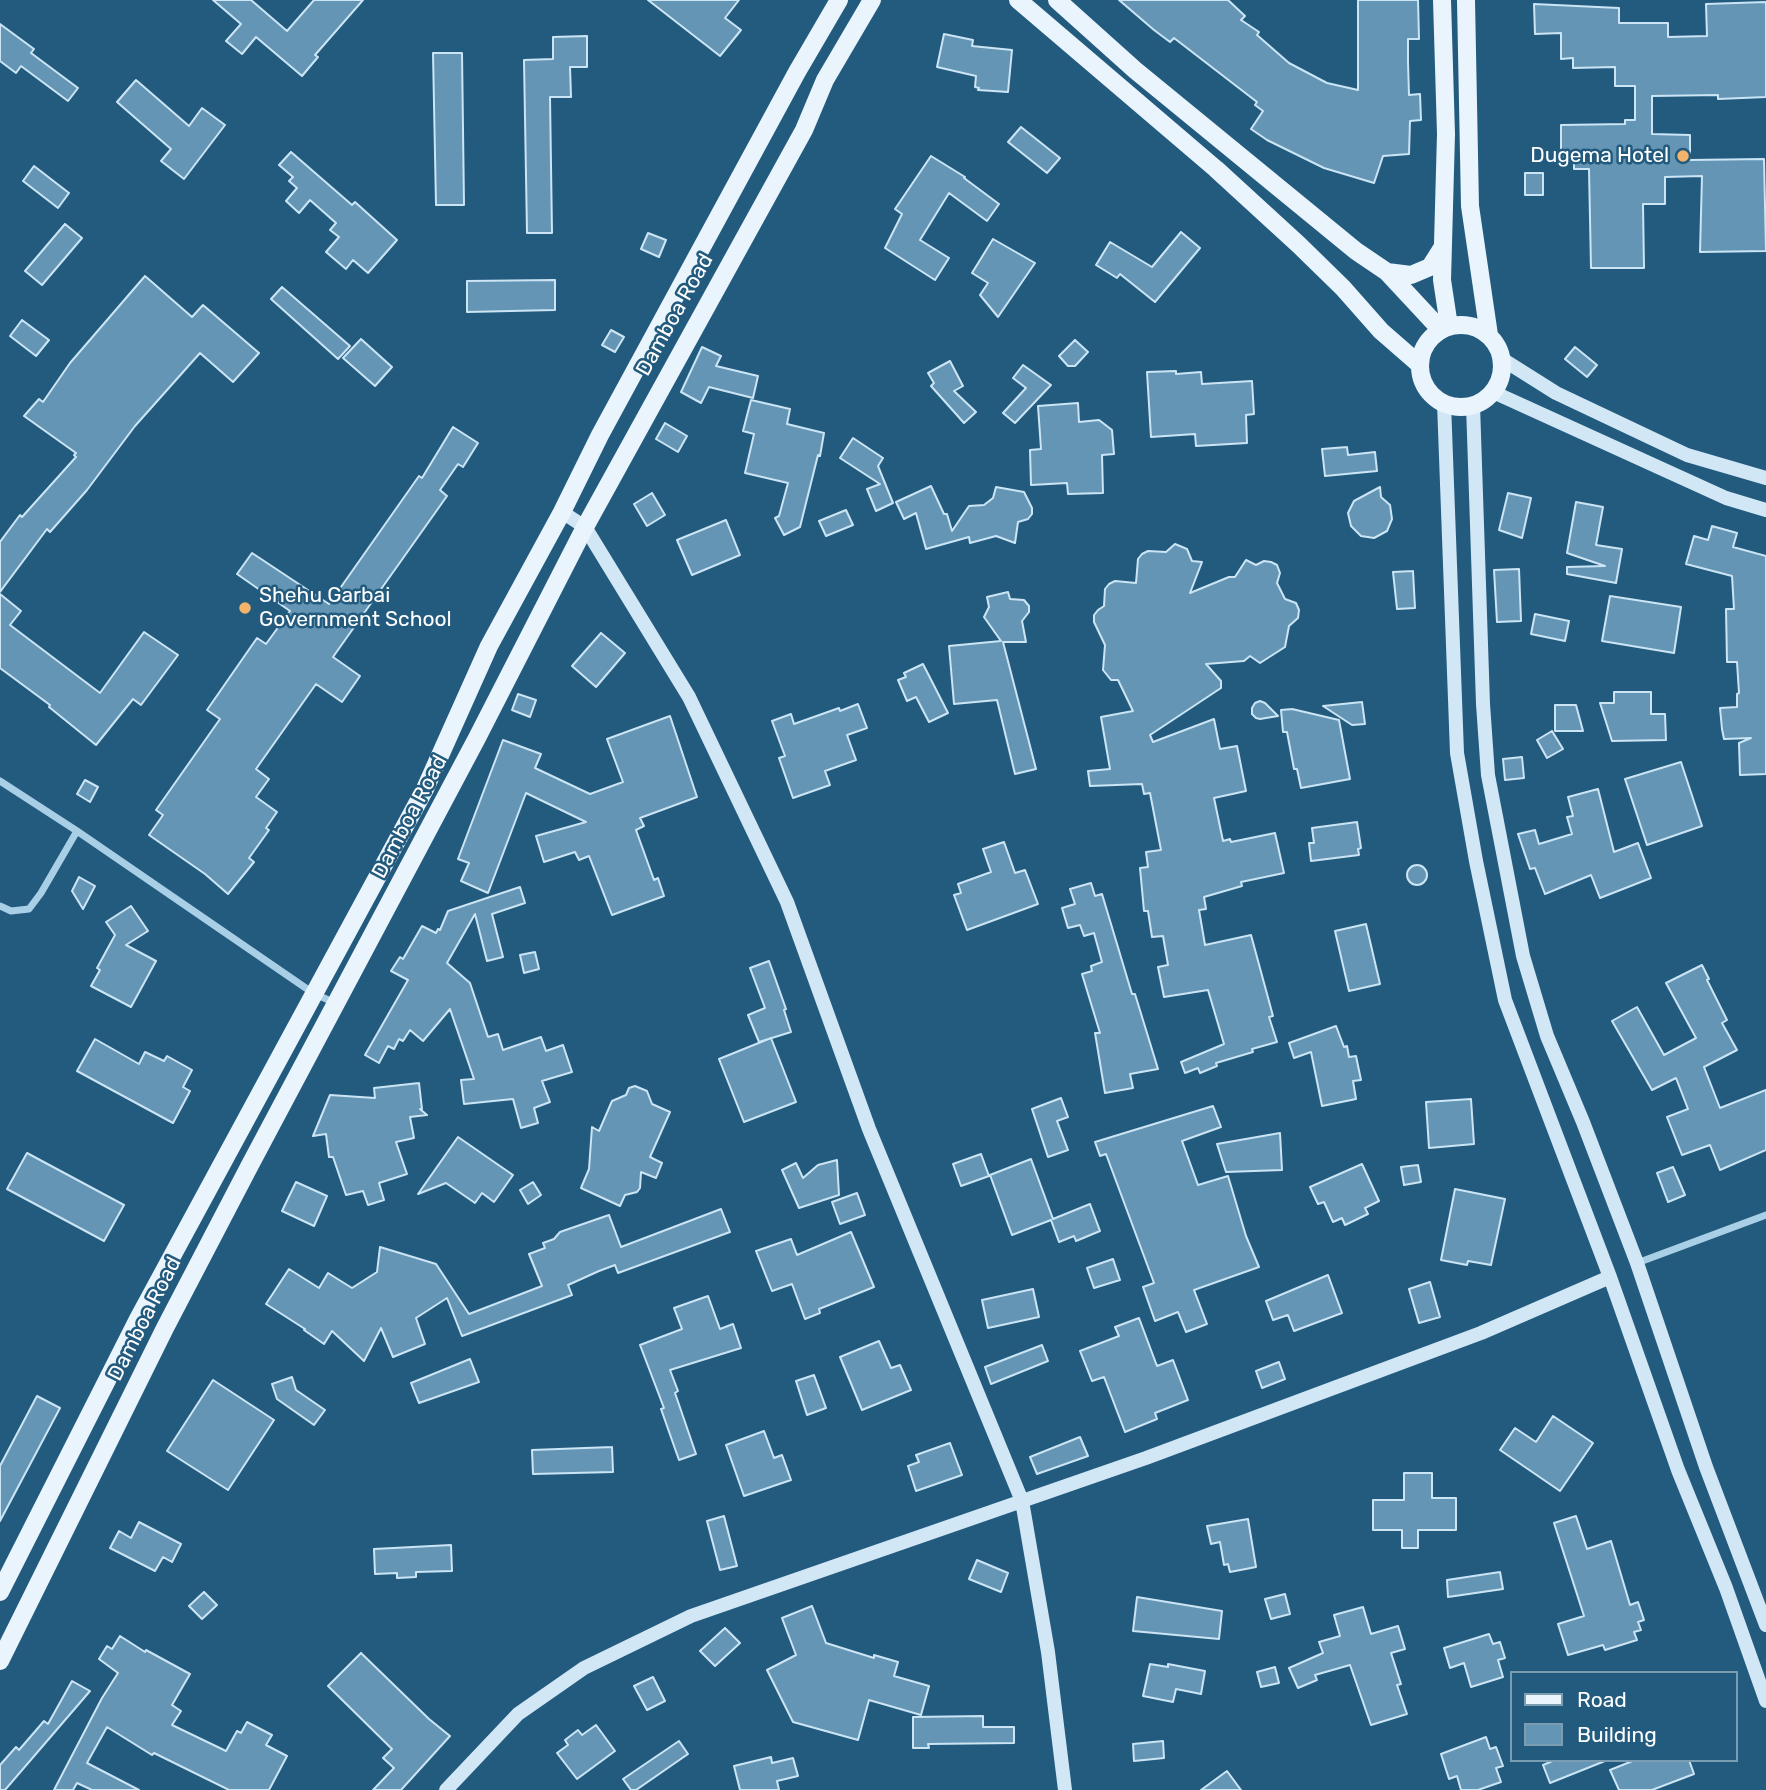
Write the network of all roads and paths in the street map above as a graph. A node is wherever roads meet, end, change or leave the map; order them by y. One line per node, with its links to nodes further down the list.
1 (839, 0): 18 (main road, Damboa Road)
2 (872, 0): 19 (main road, Damboa Road)
3 (1018, 0): 12 (main road)
4 (1057, 0): 8 (main road)
5 (1442, 0): 7 (main road)
6 (1466, 0): 10 (main road)
7 (1441, 248): 8 (main road); 9 (main road)
8 (1387, 272): 9 (main road)
9 (1445, 328): 10 (main road); 12 (main road)
10 (1489, 335): 11 (main road)
11 (1502, 359): 13 (main road); 16 (street)
12 (1420, 365): 14 (main road)
13 (1493, 392): 15 (main road); 17 (street)
14 (1444, 403): 15 (main road); 27 (street)
15 (1473, 405): 26 (street)
16 (1766, 478)
17 (1766, 510)
18 (562, 512): 19 (street); 23 (main road, Damboa Road)
19 (586, 527): 24 (main road, Damboa Road); 28 (street)
20 (0, 781): 21 (street)
21 (77, 831): 22 (street); 23 (street)
22 (0, 905)
23 (313, 993): 24 (street); 29 (main road, Damboa Road)
24 (335, 1004): 31 (main road, Damboa Road)
25 (1766, 1215): 26 (street)
26 (1637, 1263): 30 (street)
27 (1610, 1277): 28 (street); 32 (street)
28 (1021, 1502): 33 (street); 34 (street)
29 (0, 1591)
30 (1766, 1625)
31 (0, 1661)
32 (1766, 1701)
33 (446, 1790)
34 (1065, 1790)

